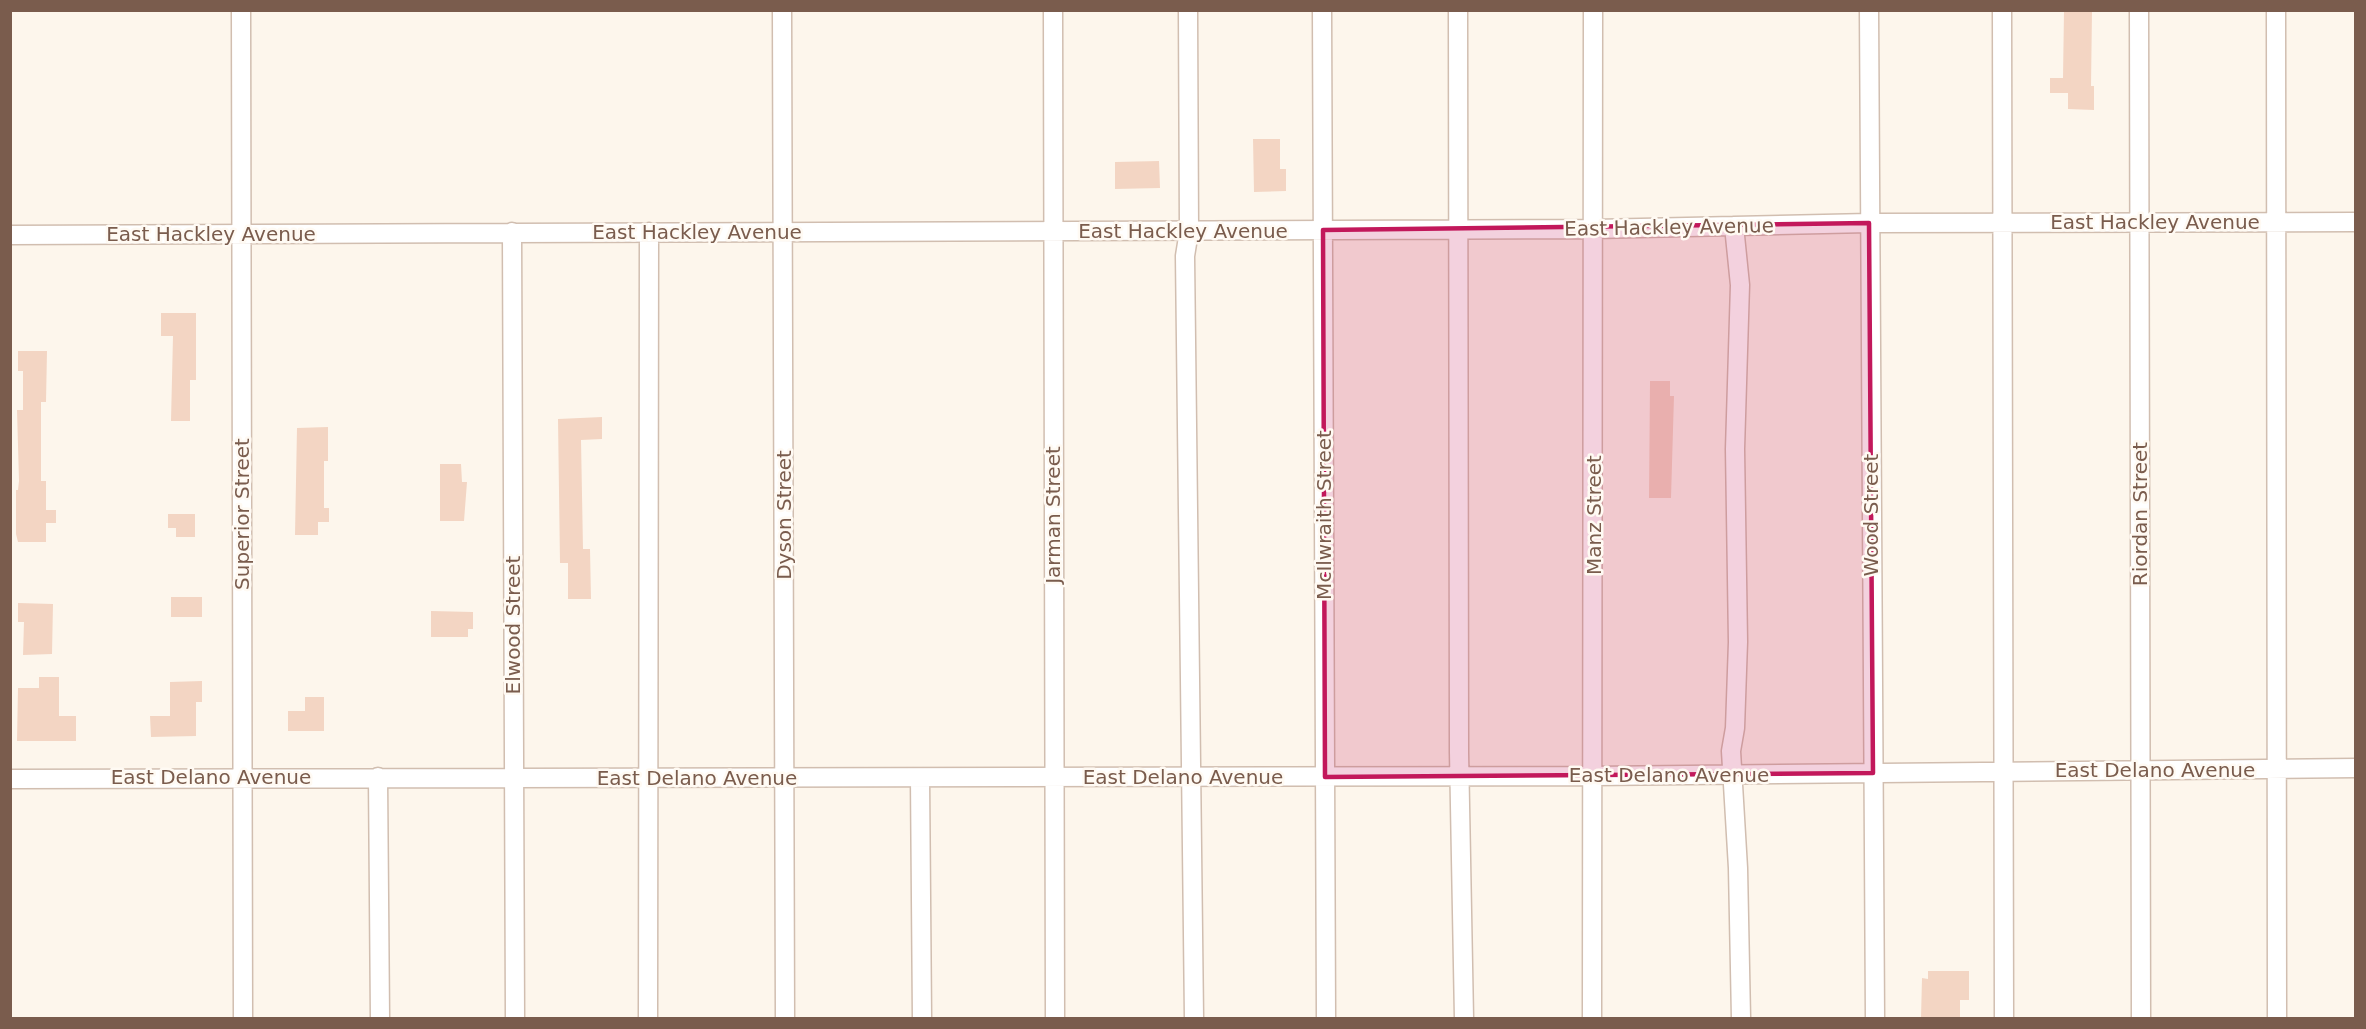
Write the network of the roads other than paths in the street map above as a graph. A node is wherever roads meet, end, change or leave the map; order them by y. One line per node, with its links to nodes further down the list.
1 (242, 10): 27 (street, Superior Street)
2 (782, 10): 25 (street, Dyson Street)
3 (1053, 10): 21 (street, Jarman Street)
4 (1188, 10): 22 (street)
5 (1322, 10): 19 (street, McIlwraith Street)
6 (1458, 10): 20 (street)
7 (1593, 10): 18 (street, Manz Street)
8 (1869, 10): 15 (street, Wood Street)
9 (2002, 10): 16 (street)
10 (2139, 10): 12 (street, Riordan Street)
11 (2276, 10): 13 (street)
12 (2139, 222): 13 (street, East Hackley Avenue); 16 (street, East Hackley Avenue); 29 (street, Riordan Street)
13 (2276, 222): 14 (street, East Hackley Avenue); 30 (street)
14 (2355, 222)
15 (1869, 223): 16 (street, East Hackley Avenue); 17 (street, East Hackley Avenue); 32 (street, Wood Street)
16 (2002, 223): 31 (street)
17 (1734, 226): 18 (street, East Hackley Avenue); 33 (street)
18 (1594, 229): 20 (street, East Hackley Avenue); 35 (street, Manz Street)
19 (1323, 230): 20 (street, East Hackley Avenue); 22 (street, East Hackley Avenue); 41 (street, McIlwraith Street)
20 (1458, 230): 34 (street)
21 (1053, 231): 22 (street, East Hackley Avenue); 25 (street, East Hackley Avenue); 44 (street, Jarman Street)
22 (1188, 231): 40 (street)
23 (512, 232): 24 (street, East Hackley Avenue); 27 (street, East Hackley Avenue); 38 (street, Elwood Street)
24 (649, 232): 25 (street, East Hackley Avenue); 39 (street)
25 (782, 232): 42 (street, Dyson Street)
26 (10, 235): 27 (street, East Hackley Avenue)
27 (241, 235): 36 (street, Superior Street)
28 (2355, 768): 30 (street, East Delano Avenue)
29 (2141, 769): 30 (street, East Delano Avenue); 31 (street, East Delano Avenue); 60 (street, Riordan Street)
30 (2277, 769): 61 (street)
31 (2005, 771): 32 (street, East Delano Avenue); 59 (street)
32 (1873, 773): 33 (street, East Delano Avenue); 58 (street, Wood Street)
33 (1732, 774): 35 (street, East Delano Avenue); 57 (street)
34 (1460, 776): 35 (street, East Delano Avenue); 41 (street, East Delano Avenue); 55 (street)
35 (1594, 776): 56 (street, Manz Street)
36 (243, 777): 37 (street, East Delano Avenue); 45 (street, East Delano Avenue); 46 (street, Superior Street)
37 (378, 777): 38 (street, East Delano Avenue); 47 (street)
38 (514, 777): 39 (street, East Delano Avenue); 48 (street, Elwood Street)
39 (648, 777): 42 (street, East Delano Avenue); 49 (street)
40 (1191, 777): 41 (street, East Delano Avenue); 44 (street, East Delano Avenue); 53 (street)
41 (1325, 777): 54 (street, McIlwraith Street)
42 (785, 778): 43 (street, East Delano Avenue); 50 (street, Dyson Street)
43 (920, 778): 44 (street, East Delano Avenue); 51 (street)
44 (1054, 778): 52 (street, Jarman Street)
45 (10, 779)
46 (243, 1018)
47 (380, 1018)
48 (515, 1018)
49 (648, 1018)
50 (785, 1018)
51 (922, 1018)
52 (1054, 1018)
53 (1194, 1018)
54 (1326, 1018)
55 (1464, 1018)
56 (1592, 1018)
57 (1741, 1018)
58 (1875, 1018)
59 (2004, 1018)
60 (2141, 1018)
61 (2277, 1018)

